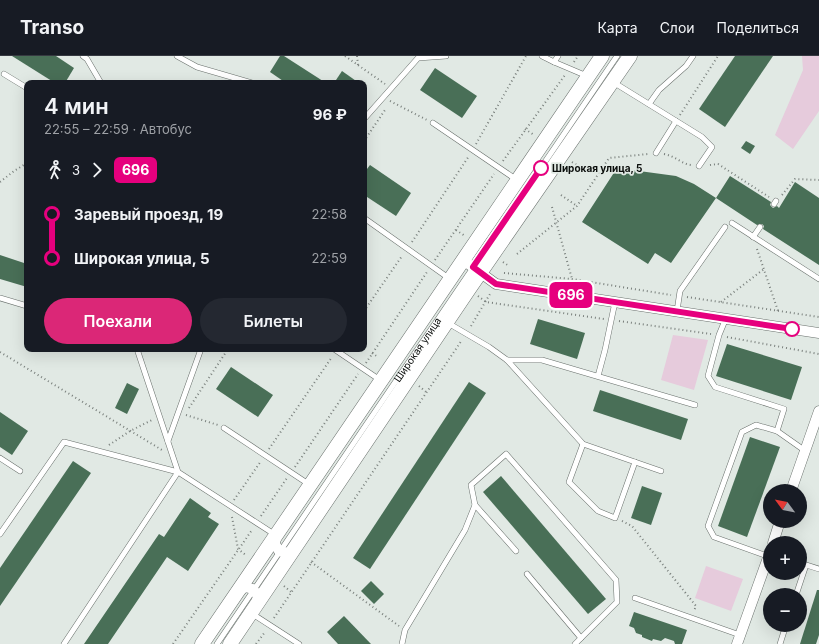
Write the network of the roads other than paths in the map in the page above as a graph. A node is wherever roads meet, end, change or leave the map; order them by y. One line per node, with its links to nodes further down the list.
1 (177, 56): 15 (lane)
2 (446, 56): 10 (lane)
3 (542, 56): 11 (lane)
4 (558, 56): 11 (lane)
5 (602, 56): 13 (main road, Широкая улица)
6 (617, 56): 30 (lane, Широкая улица)
7 (630, 56): 16 (main road, Широкая улица)
8 (693, 56): 18 (lane)
9 (86, 57): 14 (lane)
10 (417, 57): 19 (lane)
11 (554, 62): 13 (lane)
12 (4, 74): 17 (lane)
13 (588, 77): 24 (main road, Широкая улица)
14 (99, 80)
15 (242, 80)
16 (613, 81): 18 (lane); 30 (main road, Широкая улица)
17 (24, 86)
18 (649, 104): 20 (lane)
19 (367, 116)
20 (676, 121): 22 (lane); 23 (lane)
21 (433, 123): 24 (lane)
22 (656, 153)
23 (699, 166)
24 (517, 180): 30 (main road, Широкая улица)
25 (367, 220): 31 (lane)
26 (732, 223): 29 (lane)
27 (760, 226): 29 (lane)
28 (725, 227): 36 (lane)
29 (753, 237): 32 (lane)
30 (472, 267): 31 (main road, Широкая улица); 34 (street); 38 (main road, Широкая улица); 65 (lane, Широкая улица)
31 (450, 279): 45 (main road, Широкая улица)
32 (819, 279)
33 (0, 298): 35 (lane)
34 (615, 302): 36 (street); 44 (lane)
35 (24, 305)
36 (677, 311): 37 (street)
37 (726, 318): 39 (street); 49 (lane)
38 (447, 323): 43 (lane); 63 (main road, Широкая улица)
39 (819, 333)
40 (138, 352): 50 (lane)
41 (200, 352): 50 (lane)
42 (338, 352): 45 (lane)
43 (507, 360): 44 (lane); 51 (lane)
44 (598, 376): 46 (lane)
45 (381, 381): 59 (main road, Широкая улица)
46 (695, 405)
47 (819, 411): 52 (street)
48 (224, 428): 59 (lane)
49 (776, 431): 52 (lane); 66 (lane)
50 (168, 441): 57 (lane)
51 (583, 444): 54 (lane); 54 (lane)
52 (804, 450): 58 (street)
53 (0, 458): 56 (lane)
54 (635, 462): 55 (lane)
55 (661, 471)
56 (20, 472)
57 (178, 472): 61 (lane); 62 (lane); 79 (lane)
58 (792, 484)
59 (310, 485): 62 (main road, Широкая улица)
60 (474, 505): 64 (lane); 76 (lane); 83 (lane)
61 (0, 534)
62 (276, 536): 65 (street); 72 (main road, Широкая улица)
63 (294, 548): 65 (street); 74 (main road, Широкая улица)
64 (516, 551)
65 (280, 552): 71 (lane, Широкая улица)
66 (763, 553)
67 (807, 565): 68 (lane)
68 (819, 569)
69 (527, 574): 76 (lane)
70 (763, 574): 77 (street)
71 (254, 590): 72 (street); 74 (street); 81 (lane, Широкая улица)
72 (238, 592): 80 (main road, Широкая улица)
73 (635, 598): 77 (lane)
74 (254, 609): 78 (lane); 82 (main road, Широкая улица)
75 (784, 632): 85 (lane)
76 (580, 638): 84 (lane)
77 (739, 640)
78 (296, 643)
79 (64, 644)
80 (202, 644)
81 (217, 644)
82 (230, 644)
83 (402, 644)
84 (575, 644)
85 (780, 644)

